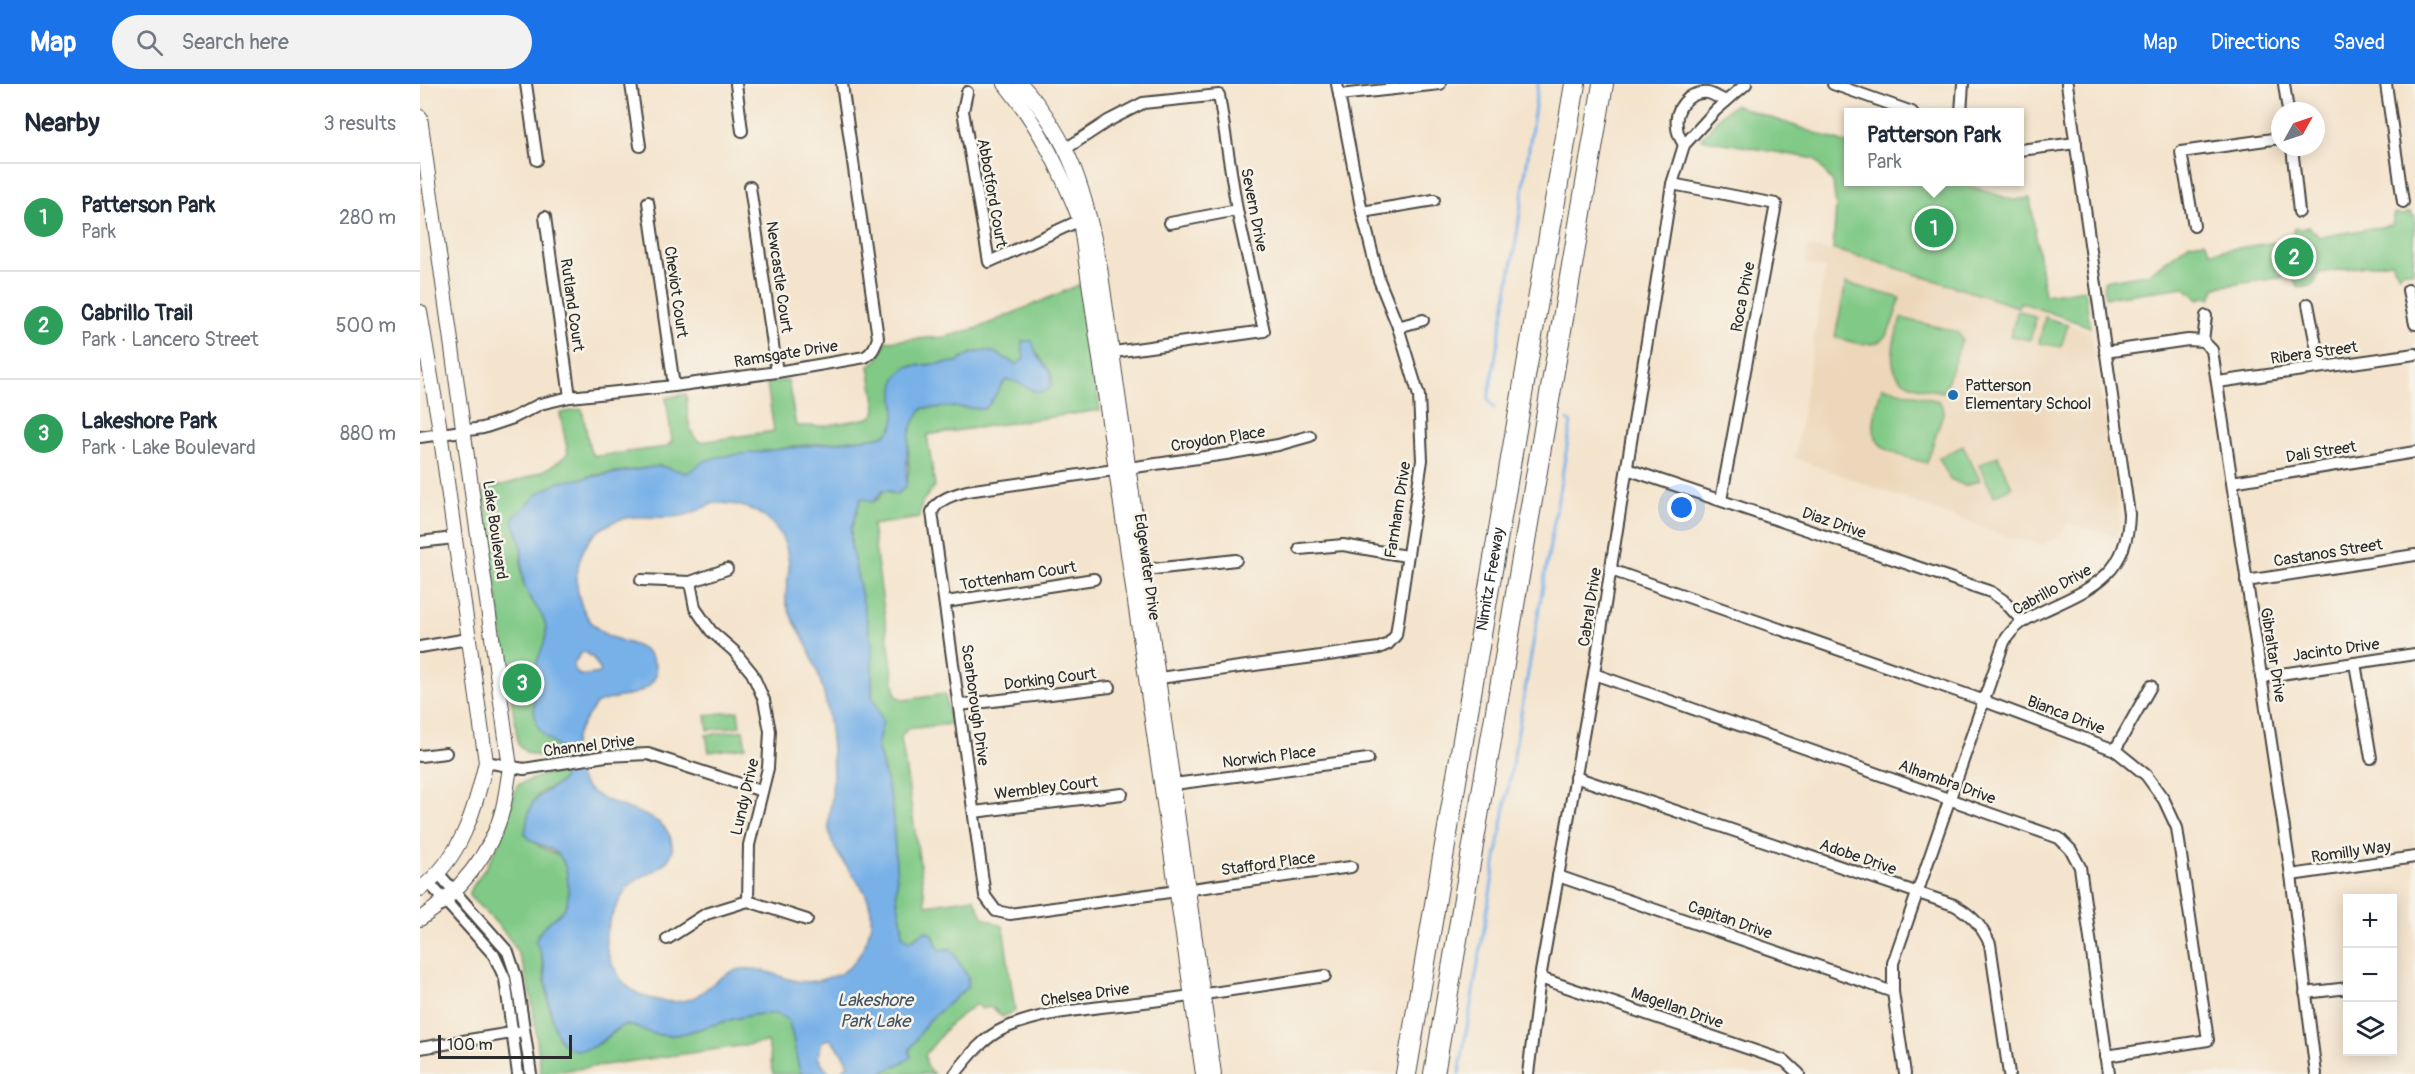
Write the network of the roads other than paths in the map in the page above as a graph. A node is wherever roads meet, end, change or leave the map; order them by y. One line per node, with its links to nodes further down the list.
1 (526, 84): 34 (street)
2 (631, 84): 30 (street)
3 (736, 84): 25 (street)
4 (842, 84): 61 (street, Ramsgate Drive)
5 (1005, 84): 45 (street, Edgewater Drive)
6 (1021, 84): 31 (street, Edgewater Drive)
7 (1440, 84): 18 (street)
8 (1570, 84): 26 (highway)
9 (1575, 84): 26 (highway, Nimitz Freeway)
10 (1603, 84): 40 (highway, Nimitz Freeway)
11 (1614, 84): 40 (highway)
12 (1746, 84): 20 (street, Cabral Drive)
13 (1833, 84): 22 (street)
14 (1963, 84): 23 (street)
15 (2067, 84): 28 (street, Cabrillo Drive)
16 (2284, 84): 21 (street)
17 (2386, 84): 39 (street)
18 (1338, 89): 42 (street, Farnham Drive)
19 (967, 92): 45 (street, Abbotford Court)
20 (1726, 101): 29 (street, Cabral Drive); 29 (street)
21 (2287, 102)
22 (1901, 108)
23 (1961, 108)
24 (420, 117): 65 (street, Lake Boulevard)
25 (742, 131)
26 (1567, 138): 140 (highway, Nimitz Freeway)
27 (2271, 139): 47 (street)
28 (2076, 143): 32 (street); 57 (street, Cabrillo Drive)
29 (1684, 145): 35 (street, Cabral Drive)
30 (640, 146)
31 (1067, 148): 41 (street, Severn Drive); 45 (street, Edgewater Drive)
32 (2024, 149)
33 (2293, 156): 43 (street)
34 (537, 160)
35 (1672, 184): 71 (street, Cabral Drive); 73 (street, Roca Drive)
36 (750, 187): 61 (street, Newcastle Court)
37 (1434, 200): 42 (street)
38 (648, 202): 63 (street, Cheviot Court)
39 (2403, 202)
40 (1582, 208): 141 (highway, Nimitz Freeway)
41 (1237, 210): 46 (street); 58 (street, Severn Drive)
42 (1362, 212): 54 (street, Farnham Drive)
43 (2299, 212)
44 (545, 217): 64 (street, Rutland Court)
45 (1085, 218): 58 (street, Edgewater Drive)
46 (1170, 223)
47 (2194, 226)
48 (2408, 290): 53 (street)
49 (2308, 304): 60 (street)
50 (420, 312): 55 (street)
51 (2206, 316): 56 (street)
52 (1423, 320): 54 (street)
53 (2415, 324)
54 (1398, 327): 78 (street, Farnham Drive)
55 (421, 331): 66 (street)
56 (2203, 341): 57 (street); 62 (street, Gibraltar Drive)
57 (2105, 352): 88 (street, Cabrillo Drive)
58 (1107, 353): 70 (street, Edgewater Drive)
59 (2415, 354): 60 (street, Ribera Street)
60 (2320, 366): 62 (street, Ribera Street)
61 (777, 372): 63 (street, Ramsgate Drive)
62 (2218, 382): 72 (street, Gibraltar Drive)
63 (674, 386): 64 (street, Ramsgate Drive)
64 (570, 397): 65 (street, Ramsgate Drive)
65 (464, 431): 66 (street, Ramsgate Drive); 106 (street, Lake Boulevard)
66 (440, 435): 68 (street, Ramsgate Drive); 74 (street)
67 (1310, 436): 70 (street, Croydon Place)
68 (420, 437)
69 (2415, 452): 72 (street, Dali Street)
70 (1123, 469): 82 (street, Edgewater Drive); 87 (street, Scarborough Drive)
71 (1628, 469): 73 (street, Diaz Drive); 81 (street, Cabral Drive)
72 (2232, 482): 85 (street, Gibraltar Drive)
73 (1720, 500): 88 (street, Diaz Drive)
74 (454, 538): 75 (street); 89 (street)
75 (420, 542)
76 (1300, 549): 78 (street)
77 (2415, 555): 85 (street, Castanos Street)
78 (1406, 556): 95 (street, Farnham Drive)
79 (1236, 560): 82 (street)
80 (727, 569): 86 (street)
81 (1611, 570): 93 (street, Cabral Drive); 98 (street, Bianca Drive)
82 (1137, 571): 95 (street, Edgewater Drive)
83 (1094, 579): 87 (street, Tottenham Court)
84 (641, 580): 86 (street)
85 (2247, 580): 94 (street, Gibraltar Drive)
86 (690, 582): 109 (street, Lundy Drive)
87 (946, 602): 99 (street, Scarborough Drive)
88 (2022, 621): 98 (street, Cabrillo Drive)
89 (468, 639): 90 (street); 105 (street)
90 (420, 647)
91 (2415, 654): 92 (street, Jacinto Drive)
92 (2355, 663): 94 (street, Jacinto Drive); 103 (street)
93 (1594, 674): 107 (street, Cabral Drive); 111 (street, Alhambra Drive)
94 (2261, 676): 116 (street, Gibraltar Drive)
95 (1154, 679): 108 (street, Edgewater Drive)
96 (1110, 687): 99 (street, Dorking Court)
97 (2151, 687): 100 (street)
98 (1983, 700): 100 (street, Bianca Drive); 111 (street, Cabrillo Drive)
99 (959, 705): 112 (street, Scarborough Drive)
100 (2115, 750): 134 (street, Bianca Drive)
101 (446, 753): 102 (street)
102 (420, 756)
103 (2371, 758)
104 (1368, 759): 108 (street, Norwich Place)
105 (486, 762): 106 (street, Channel Drive); 117 (street)
106 (517, 768): 109 (street, Channel Drive); 120 (street, Lake Boulevard)
107 (1575, 777): 115 (street, Cabral Drive); 119 (street, Adobe Drive)
108 (1167, 784): 118 (street, Edgewater Drive)
109 (762, 791): 121 (street, Lundy Drive)
110 (1122, 794): 112 (street, Wembley Court)
111 (1948, 798): 119 (street, Cabrillo Drive); 134 (street, Alhambra Drive)
112 (974, 812): 118 (street, Scarborough Drive)
113 (2415, 857): 116 (street, Romilly Way)
114 (1351, 867): 118 (street, Stafford Place)
115 (1557, 876): 126 (street, Cabral Drive); 128 (street, Capitan Drive)
116 (2291, 876): 129 (street, Gibraltar Drive)
117 (429, 882): 120 (street)
118 (1183, 890): 130 (street, Edgewater Drive)
119 (1916, 892): 128 (street, Cabrillo Drive); 145 (street, Adobe Drive)
120 (448, 896): 122 (street, Lake Boulevard); 131 (street); 132 (street)
121 (748, 901): 123 (street); 124 (street)
122 (420, 918)
123 (807, 920)
124 (667, 939)
125 (1325, 976): 130 (street, Chelsea Drive)
126 (1540, 978): 142 (street, Cabral Drive); 143 (street, Magellan Drive)
127 (2343, 989): 129 (street)
128 (1893, 992): 144 (street, Cabrillo Drive)
129 (2305, 993): 147 (street, Gibraltar Drive)
130 (1197, 995): 137 (street, Chelsea Drive); 138 (street, Edgewater Drive); 139 (street, Edgewater Drive)
131 (524, 1030): 132 (street); 136 (street)
132 (512, 1033): 133 (street); 135 (street)
133 (420, 1048)
134 (2106, 1056): 146 (street, Alhambra Drive)
135 (518, 1074)
136 (531, 1074)
137 (955, 1074)
138 (1203, 1074)
139 (1214, 1074)
140 (1406, 1074)
141 (1434, 1074)
142 (1528, 1074)
143 (1798, 1074)
144 (1905, 1074)
145 (2009, 1074)
146 (2109, 1074)
147 (2316, 1074)

